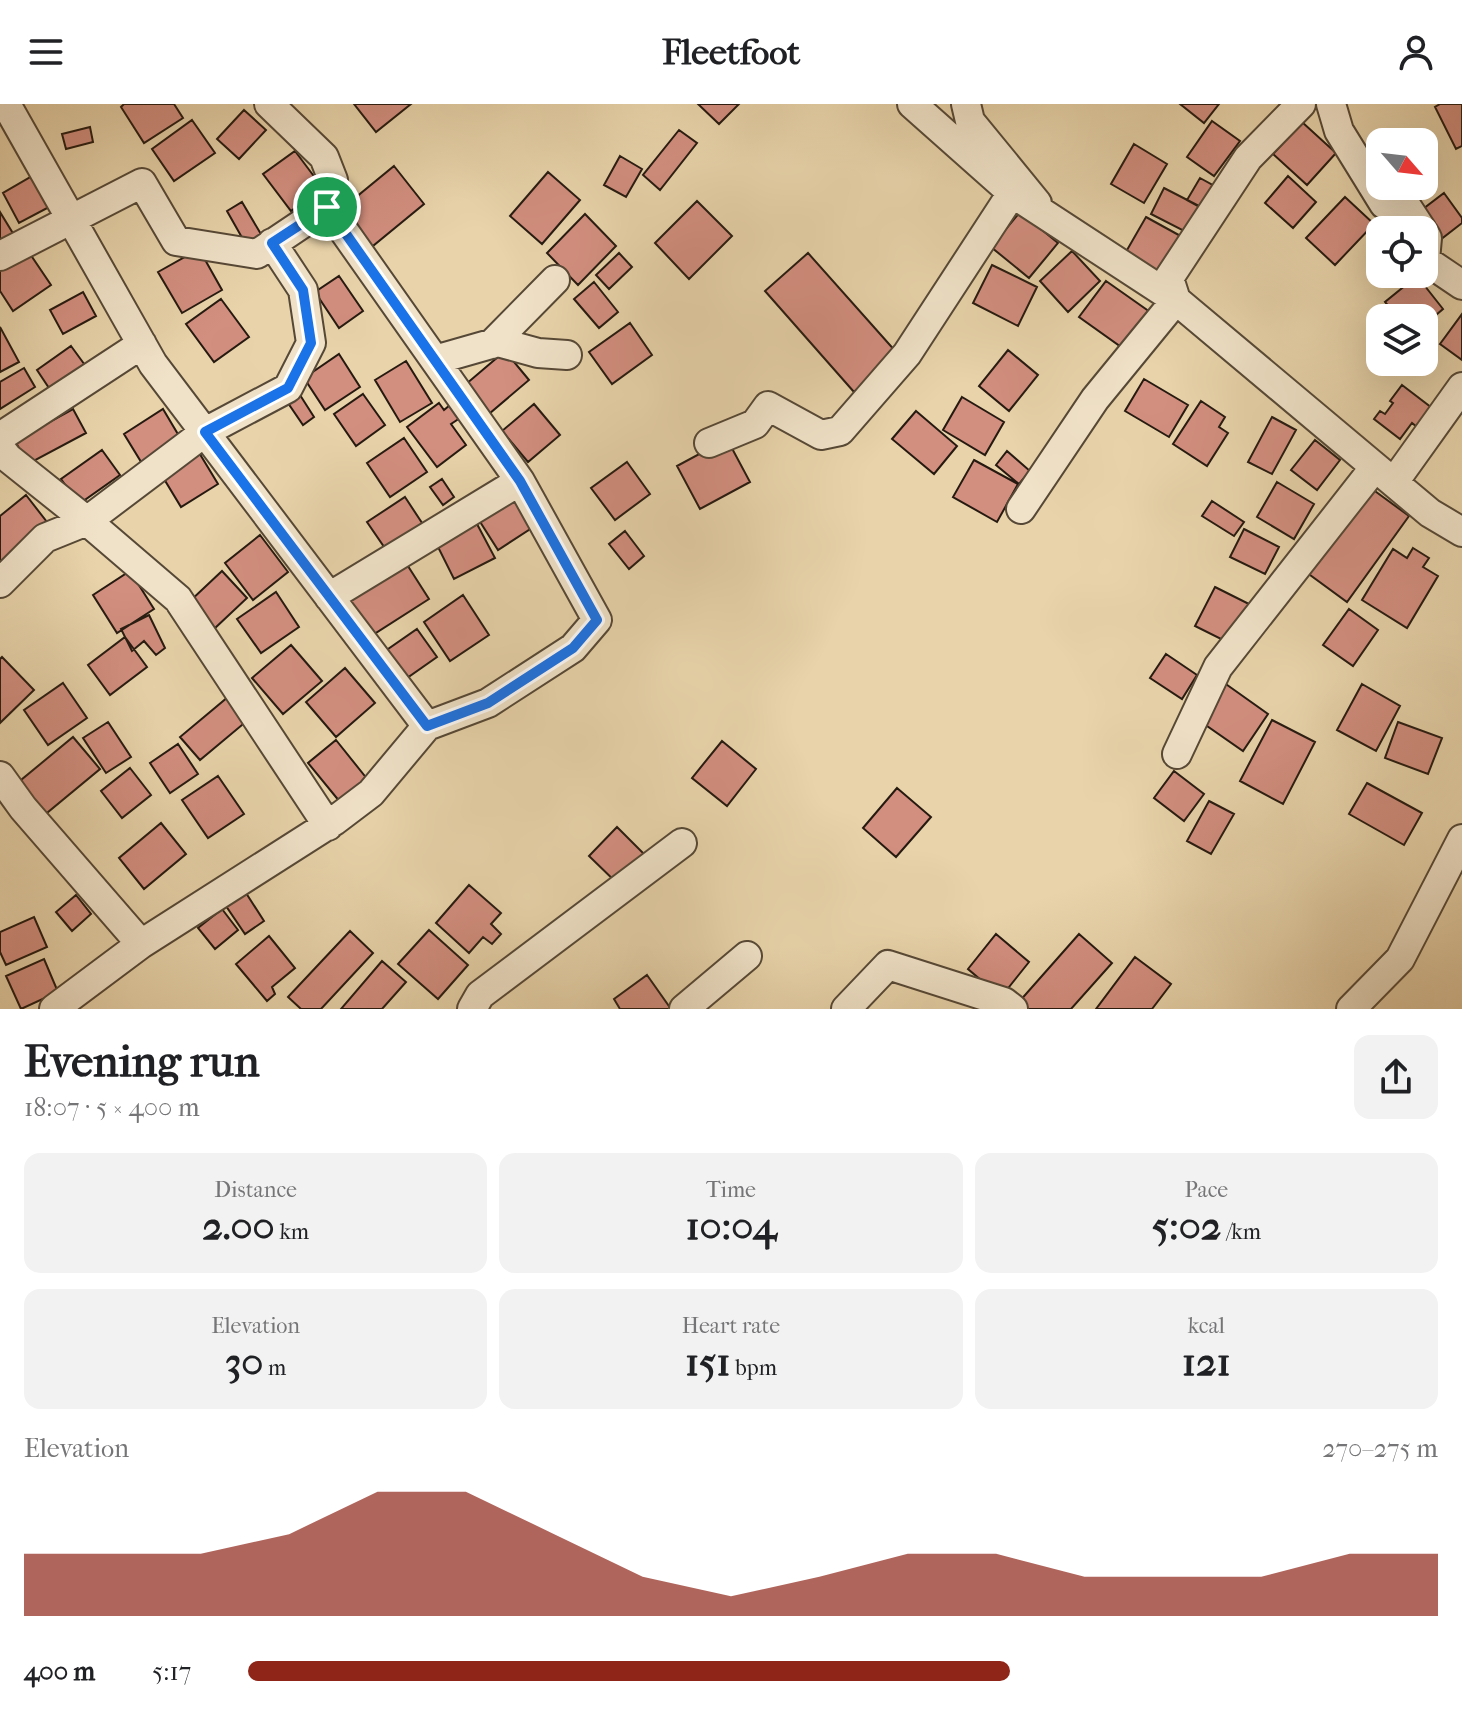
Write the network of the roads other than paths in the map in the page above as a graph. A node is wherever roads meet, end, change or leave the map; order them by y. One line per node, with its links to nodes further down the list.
1 (6, 104): 11 (street)
2 (269, 104): 8 (street)
3 (912, 104): 7 (street)
4 (966, 104): 9 (street)
5 (1331, 104): 10 (street)
6 (1291, 107): 17 (street)
7 (1012, 193): 9 (street); 25 (street)
8 (327, 207): 12 (street); 21 (street)
9 (1047, 215): 17 (street)
10 (1413, 216)
11 (72, 219): 12 (street); 13 (street); 18 (street)
12 (272, 243): 23 (street)
13 (0, 256)
14 (1438, 269): 16 (street)
15 (555, 280): 19 (street)
16 (1462, 285)
17 (1176, 300): 27 (street); 29 (street)
18 (142, 344): 23 (street); 24 (street)
19 (492, 344): 20 (street); 21 (street)
20 (567, 355)
21 (435, 360): 28 (street)
22 (1462, 387): 27 (street)
23 (205, 432): 30 (street); 33 (street)
24 (0, 437)
25 (709, 443)
26 (0, 448): 30 (street)
27 (1384, 475): 31 (street); 35 (street)
28 (520, 481): 33 (street); 34 (street)
29 (1021, 509)
30 (87, 521): 32 (street); 37 (street)
31 (1462, 532)
32 (0, 583)
33 (329, 597): 34 (street)
34 (427, 726): 37 (street)
35 (1177, 754)
36 (0, 776): 40 (street)
37 (328, 826): 40 (street)
38 (1462, 839): 47 (street)
39 (682, 843): 43 (street)
40 (141, 944): 42 (street)
41 (747, 956): 44 (street)
42 (54, 1009)
43 (472, 1009)
44 (684, 1009)
45 (846, 1009): 46 (street)
46 (1013, 1009)
47 (1351, 1009)

